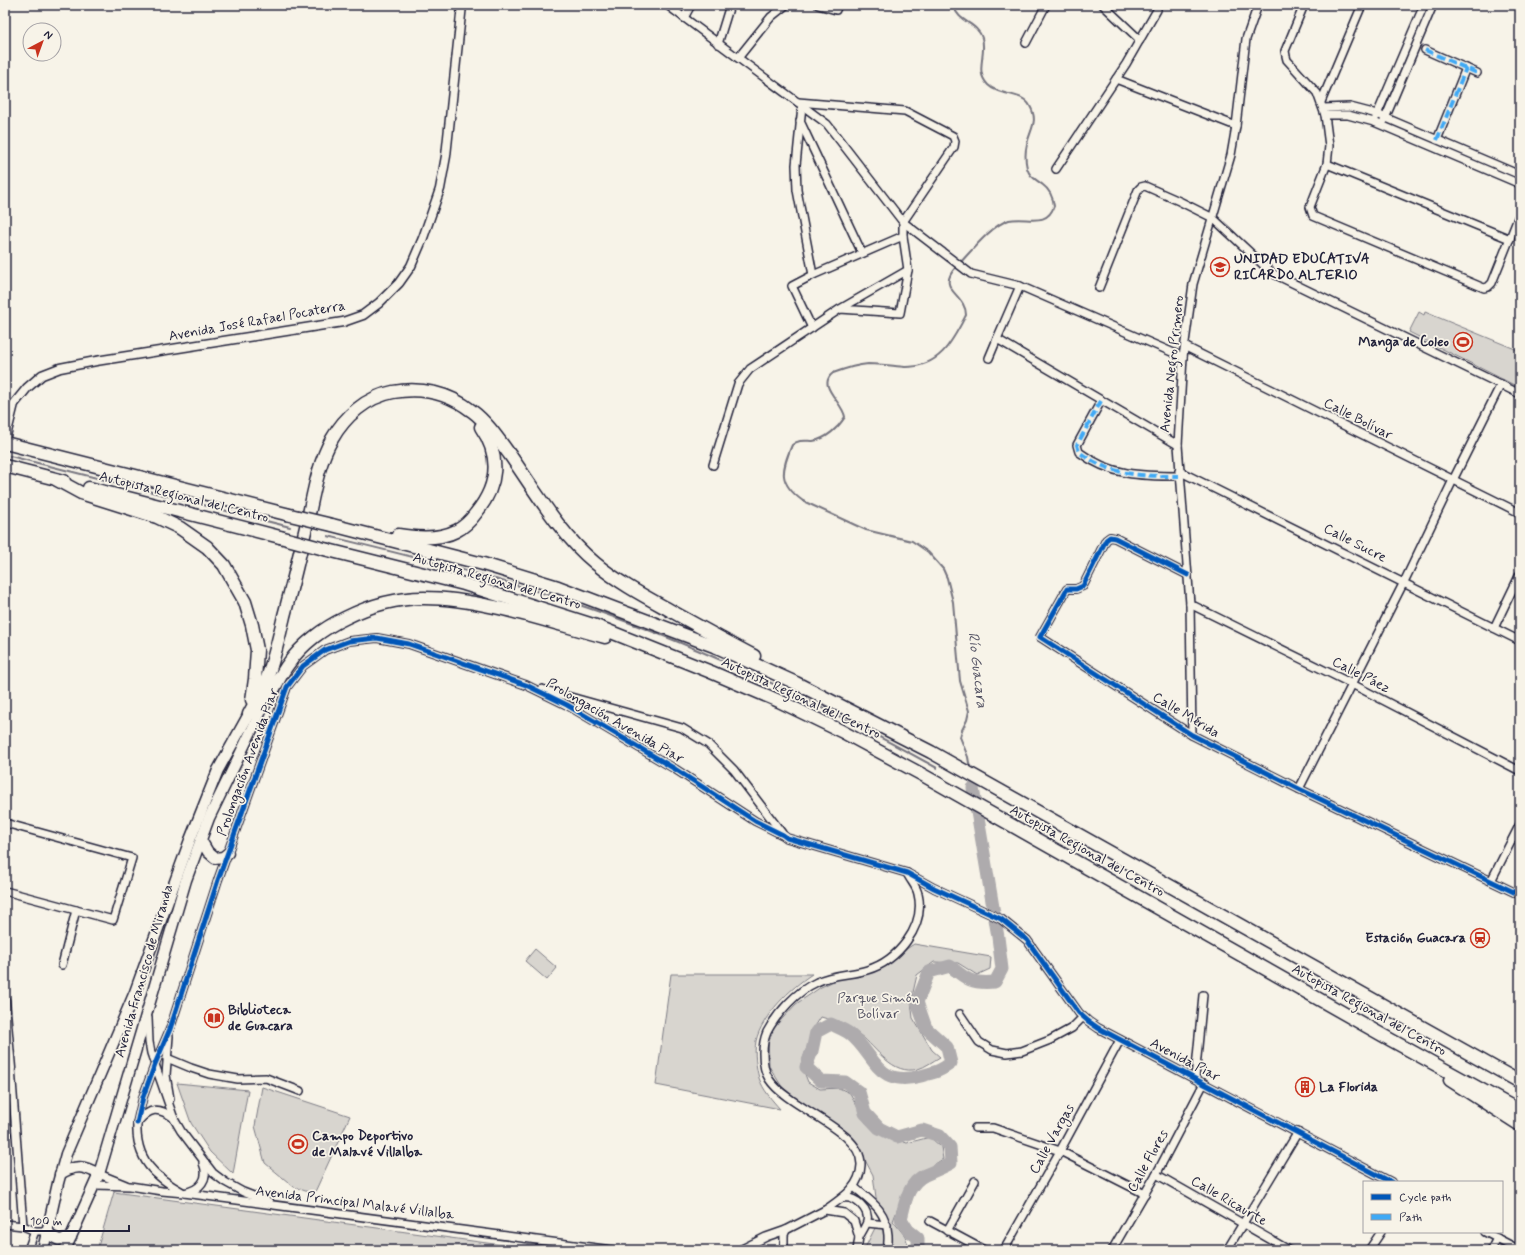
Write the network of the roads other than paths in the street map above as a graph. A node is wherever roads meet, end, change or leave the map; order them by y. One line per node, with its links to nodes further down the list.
1 (462, 5): 57 (street, Avenida José Rafael Pocaterra)
2 (667, 5): 16 (street)
3 (691, 5): 16 (street)
4 (730, 5): 19 (street)
5 (786, 5): 21 (street)
6 (818, 5): 7 (street)
7 (838, 5)
8 (1046, 5): 18 (street)
9 (1103, 5): 17 (street)
10 (1258, 5): 32 (street, Avenida Negro Primero)
11 (1304, 5): 26 (street)
12 (1362, 5): 26 (street)
13 (1424, 5): 27 (street)
14 (1432, 5): 28 (street)
15 (1157, 10): 17 (street)
16 (684, 18): 19 (street)
17 (1140, 40): 24 (street)
18 (1026, 43)
19 (718, 44): 21 (street)
20 (1425, 50): 22 (street)
21 (738, 58): 25 (street)
22 (1466, 68): 23 (street); 33 (street)
23 (1477, 73)
24 (1116, 79): 32 (street); 35 (street)
25 (800, 104): 29 (street); 40 (street); 40 (street)
26 (1323, 108): 27 (street); 30 (street); 34 (street)
27 (1377, 114): 28 (street); 30 (street)
28 (1385, 118): 31 (street); 33 (street)
29 (800, 120): 43 (street); 45 (street)
30 (1374, 122): 31 (street)
31 (1382, 125): 37 (street)
32 (1236, 126): 39 (street, Avenida Negro Primero)
33 (1437, 140): 36 (street)
34 (1327, 164): 42 (street); 42 (street)
35 (1056, 169)
36 (1520, 175)
37 (1520, 184)
38 (1520, 213): 42 (street)
39 (1212, 218): 47 (street); 51 (street, Avenida Negro Primero); 54 (street)
40 (903, 222): 41 (street); 46 (street)
41 (903, 236): 43 (street); 44 (street)
42 (1510, 239)
43 (862, 253): 45 (street)
44 (908, 270): 48 (street); 48 (street)
45 (813, 274): 49 (street)
46 (1020, 286): 50 (street); 52 (street)
47 (1099, 288)
48 (840, 309): 49 (street)
49 (812, 328): 59 (street)
50 (997, 339): 53 (street); 56 (street)
51 (1186, 347): 52 (street, Avenida Negro Primero); 63 (street, Calle Bolívar)
52 (1183, 357): 58 (street, Avenida Negro Primero)
53 (989, 358)
54 (1501, 384): 55 (street); 63 (street)
55 (1520, 394)
56 (1102, 401): 58 (street); 61 (street)
57 (5, 441): 65 (highway, Autopista Regional del Centro, bridge)
58 (1178, 446): 61 (street, Avenida Negro Primero)
59 (713, 465)
60 (5, 466): 62 (highway, Autopista Regional del Centro)
61 (1179, 473): 67 (street, Avenida Negro Primero); 68 (street, Calle Sucre)
62 (57, 480): 72 (highway, Autopista Regional del Centro, bridge); 76 (highway)
63 (1452, 480): 64 (street, Calle Bolívar); 68 (street)
64 (1520, 513)
65 (333, 525): 75 (highway); 77 (highway, Autopista Regional del Centro)
66 (1520, 574): 70 (street)
67 (1188, 575): 69 (street, Avenida Negro Primero); 78 (street, Calle Mérida)
68 (1404, 582): 70 (street, Calle Sucre); 74 (street)
69 (1190, 604): 74 (street, Calle Páez); 78 (street, Avenida Negro Primero)
70 (1494, 628): 71 (street, Calle Sucre)
71 (1520, 641)
72 (711, 672): 75 (highway); 102 (highway, Autopista Regional del Centro)
73 (526, 684): 83 (street, Prolongación Avenida Piar); 83 (street, Prolongación Avenida Piar); 85 (street, Prolongación Avenida Piar)
74 (1352, 684): 79 (street, Calle Páez); 80 (street)
75 (264, 705): 84 (main road, Avenida Francisco de Miranda)
76 (249, 714): 77 (highway); 122 (main road, Avenida Francisco de Miranda)
77 (872, 721): 104 (highway, Autopista Regional del Centro)
78 (1192, 735): 80 (street, Calle Mérida)
79 (1520, 771)
80 (1299, 789): 87 (street, Calle Mérida)
81 (5, 823): 92 (street)
82 (1520, 824): 87 (street)
83 (783, 835): 86 (street, Prolongación Avenida Piar)
84 (201, 840): 85 (main road); 96 (main road, Avenida Francisco de Miranda)
85 (228, 854): 100 (street, Prolongación Avenida Piar)
86 (907, 873): 88 (street, Prolongación Avenida Piar); 90 (street)
87 (1491, 880): 91 (street, Calle Mérida)
88 (934, 888): 90 (street); 93 (street, Prolongación Avenida Piar)
89 (5, 891): 92 (street)
90 (918, 893): 130 (street)
91 (1520, 895)
92 (76, 910): 94 (street)
93 (1001, 919): 99 (street, Avenida Piar)
94 (62, 965)
95 (1202, 995): 109 (street)
96 (151, 998): 106 (street); 123 (main road, Avenida Francisco de Miranda)
97 (5, 1000): 103 (street)
98 (960, 1014): 99 (street)
99 (1083, 1017): 101 (street, Avenida Piar)
100 (170, 1030): 105 (street); 106 (street)
101 (1120, 1040): 109 (street, Avenida Piar); 120 (street, Calle Vargas)
102 (1392, 1040): 114 (highway, Autopista Regional del Centro); 117 (highway)
103 (7, 1042): 107 (street)
104 (1472, 1055): 108 (highway); 111 (highway, Autopista Regional del Centro)
105 (167, 1058): 113 (street); 115 (street)
106 (155, 1064): 115 (street); 116 (street)
107 (11, 1068): 110 (street); 142 (street)
108 (1520, 1072)
109 (1195, 1078): 112 (street, Avenida Piar)
110 (5, 1080)
111 (1520, 1082)
112 (1204, 1084): 119 (street, Avenida Piar); 124 (street, Calle Flores)
113 (300, 1091)
114 (1520, 1111)
115 (174, 1119): 116 (street); 121 (street)
116 (137, 1123): 127 (street)
117 (1520, 1126)
118 (975, 1128): 120 (street)
119 (1298, 1132): 126 (street, Avenida Piar); 140 (street)
120 (1060, 1151): 133 (street); 161 (street, Calle Vargas)
121 (200, 1155): 132 (street); 135 (street)
122 (60, 1174): 123 (main road); 145 (main road, Avenida Francisco de Miranda)
123 (99, 1174): 128 (main road, Avenida Francisco de Miranda); 129 (street)
124 (1156, 1174): 133 (street, Calle Flores); 140 (street, Calle Ricaurte)
125 (975, 1181): 146 (street)
126 (1389, 1181)
127 (166, 1183): 131 (street); 132 (street)
128 (95, 1185): 129 (street, Avenida Principal Malavé Villalba); 150 (main road, Avenida Francisco de Miranda)
129 (130, 1186): 131 (street, Avenida Principal Malavé Villalba)
130 (854, 1187): 134 (street); 141 (street)
131 (162, 1191): 132 (street, Avenida Principal Malavé Villalba)
132 (184, 1193): 135 (street, Avenida Principal Malavé Villalba)
133 (1145, 1194): 162 (street, Calle Flores)
134 (843, 1198): 136 (street); 138 (street)
135 (282, 1207): 155 (street, Avenida Principal Malavé Villalba)
136 (825, 1210): 143 (street); 149 (street)
137 (930, 1221): 146 (street)
138 (867, 1223): 141 (street); 149 (street)
139 (5, 1224): 142 (street)
140 (1243, 1224): 163 (street); 164 (street, Calle Ricaurte)
141 (887, 1225): 159 (street)
142 (23, 1226): 144 (street)
143 (786, 1230): 156 (street); 157 (street)
144 (35, 1231): 145 (street); 152 (street)
145 (48, 1231): 150 (main road); 153 (main road, Avenida Francisco de Miranda)
146 (947, 1231): 160 (street)
147 (1380, 1233): 165 (street)
148 (1487, 1233): 151 (street)
149 (860, 1237): 158 (street)
150 (71, 1238): 154 (main road, Avenida Francisco de Miranda)
151 (1497, 1238): 166 (street); 167 (street)
152 (28, 1250)
153 (43, 1250)
154 (65, 1250)
155 (612, 1250)
156 (740, 1250)
157 (784, 1250)
158 (857, 1250)
159 (886, 1250)
160 (984, 1250)
161 (1004, 1250)
162 (1112, 1250)
163 (1227, 1250)
164 (1289, 1250)
165 (1369, 1250)
166 (1491, 1250)
167 (1520, 1250)

